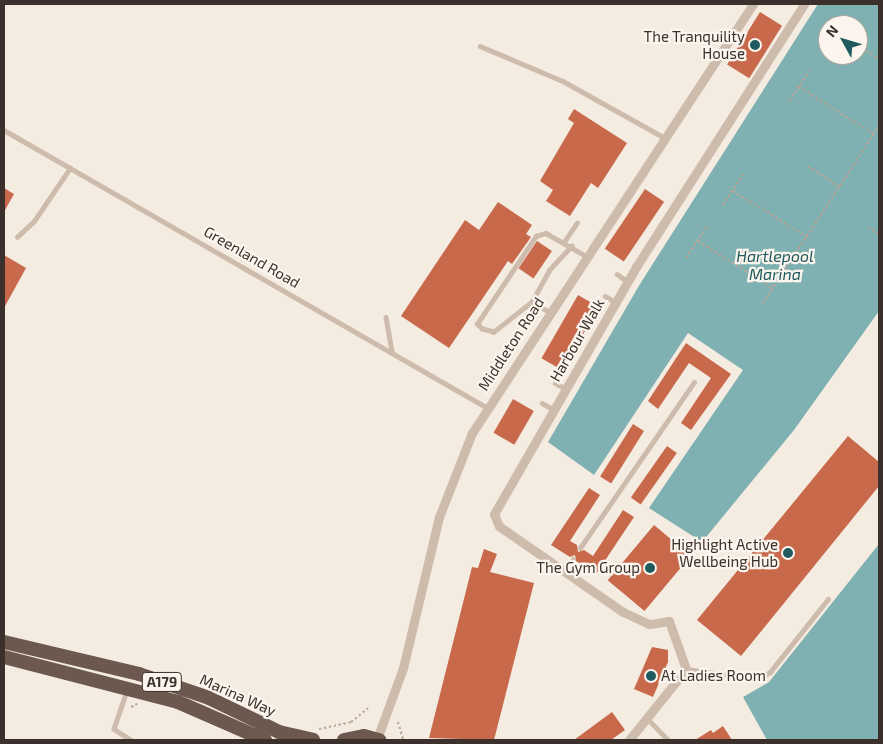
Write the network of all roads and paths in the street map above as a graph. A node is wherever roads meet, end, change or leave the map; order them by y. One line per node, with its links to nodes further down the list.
1 (753, 4): 12 (street, Middleton Road)
2 (804, 4): 31 (street, Harbour Walk)
3 (480, 46): 12 (lane)
4 (868, 52): 5 (path)
5 (879, 59)
6 (809, 71): 7 (path)
7 (799, 87): 8 (path); 11 (path)
8 (789, 101)
9 (879, 126): 11 (path)
10 (4, 130): 14 (lane, Greenland Road)
11 (874, 134): 16 (path)
12 (665, 138): 28 (street, Middleton Road)
13 (808, 166): 16 (path)
14 (70, 168): 23 (lane); 39 (lane, Greenland Road)
15 (743, 174): 17 (path)
16 (839, 187): 24 (path)
17 (733, 191): 18 (path); 24 (path)
18 (723, 205)
19 (578, 223): 26 (lane)
20 (708, 225): 25 (path)
21 (868, 227): 22 (path)
22 (879, 233)
23 (17, 237)
24 (806, 237): 32 (path)
25 (698, 240): 29 (path); 32 (path)
26 (564, 242): 27 (lane); 35 (lane)
27 (571, 246): 28 (lane); 35 (lane)
28 (586, 256): 37 (street, Middleton Road)
29 (686, 258)
30 (617, 274): 31 (lane)
31 (627, 281): 34 (street, Harbour Walk)
32 (773, 288): 36 (path)
33 (605, 296): 34 (lane)
34 (615, 302): 42 (street, Harbour Walk)
35 (531, 303): 37 (lane)
36 (763, 303)
37 (549, 312): 44 (street, Middleton Road)
38 (386, 317): 39 (lane)
39 (392, 351): 44 (lane, Greenland Road)
40 (694, 382): 46 (lane)
41 (555, 383): 42 (lane)
42 (565, 388): 45 (street, Harbour Walk)
43 (542, 403): 45 (lane)
44 (486, 407): 61 (street, Middleton Road)
45 (552, 409): 48 (street, Harbour Walk)
46 (580, 548)
47 (573, 559): 48 (lane)
48 (565, 570): 52 (street, Harbour Walk)
49 (828, 599): 52 (lane)
50 (4, 642): 57 (highway, Marina Way / A179)
51 (4, 657): 53 (highway, Marina Way / A179)
52 (686, 669): 55 (street)
53 (128, 687): 58 (lane); 59 (highway, Marina Way / A179)
54 (368, 708): 57 (path)
55 (647, 718): 63 (street); 64 (lane)
56 (398, 722): 62 (path)
57 (315, 735)
58 (131, 740)
59 (265, 740)
60 (344, 740): 61 (highway)
61 (378, 740)
62 (403, 740)
63 (629, 740)
64 (668, 740)

